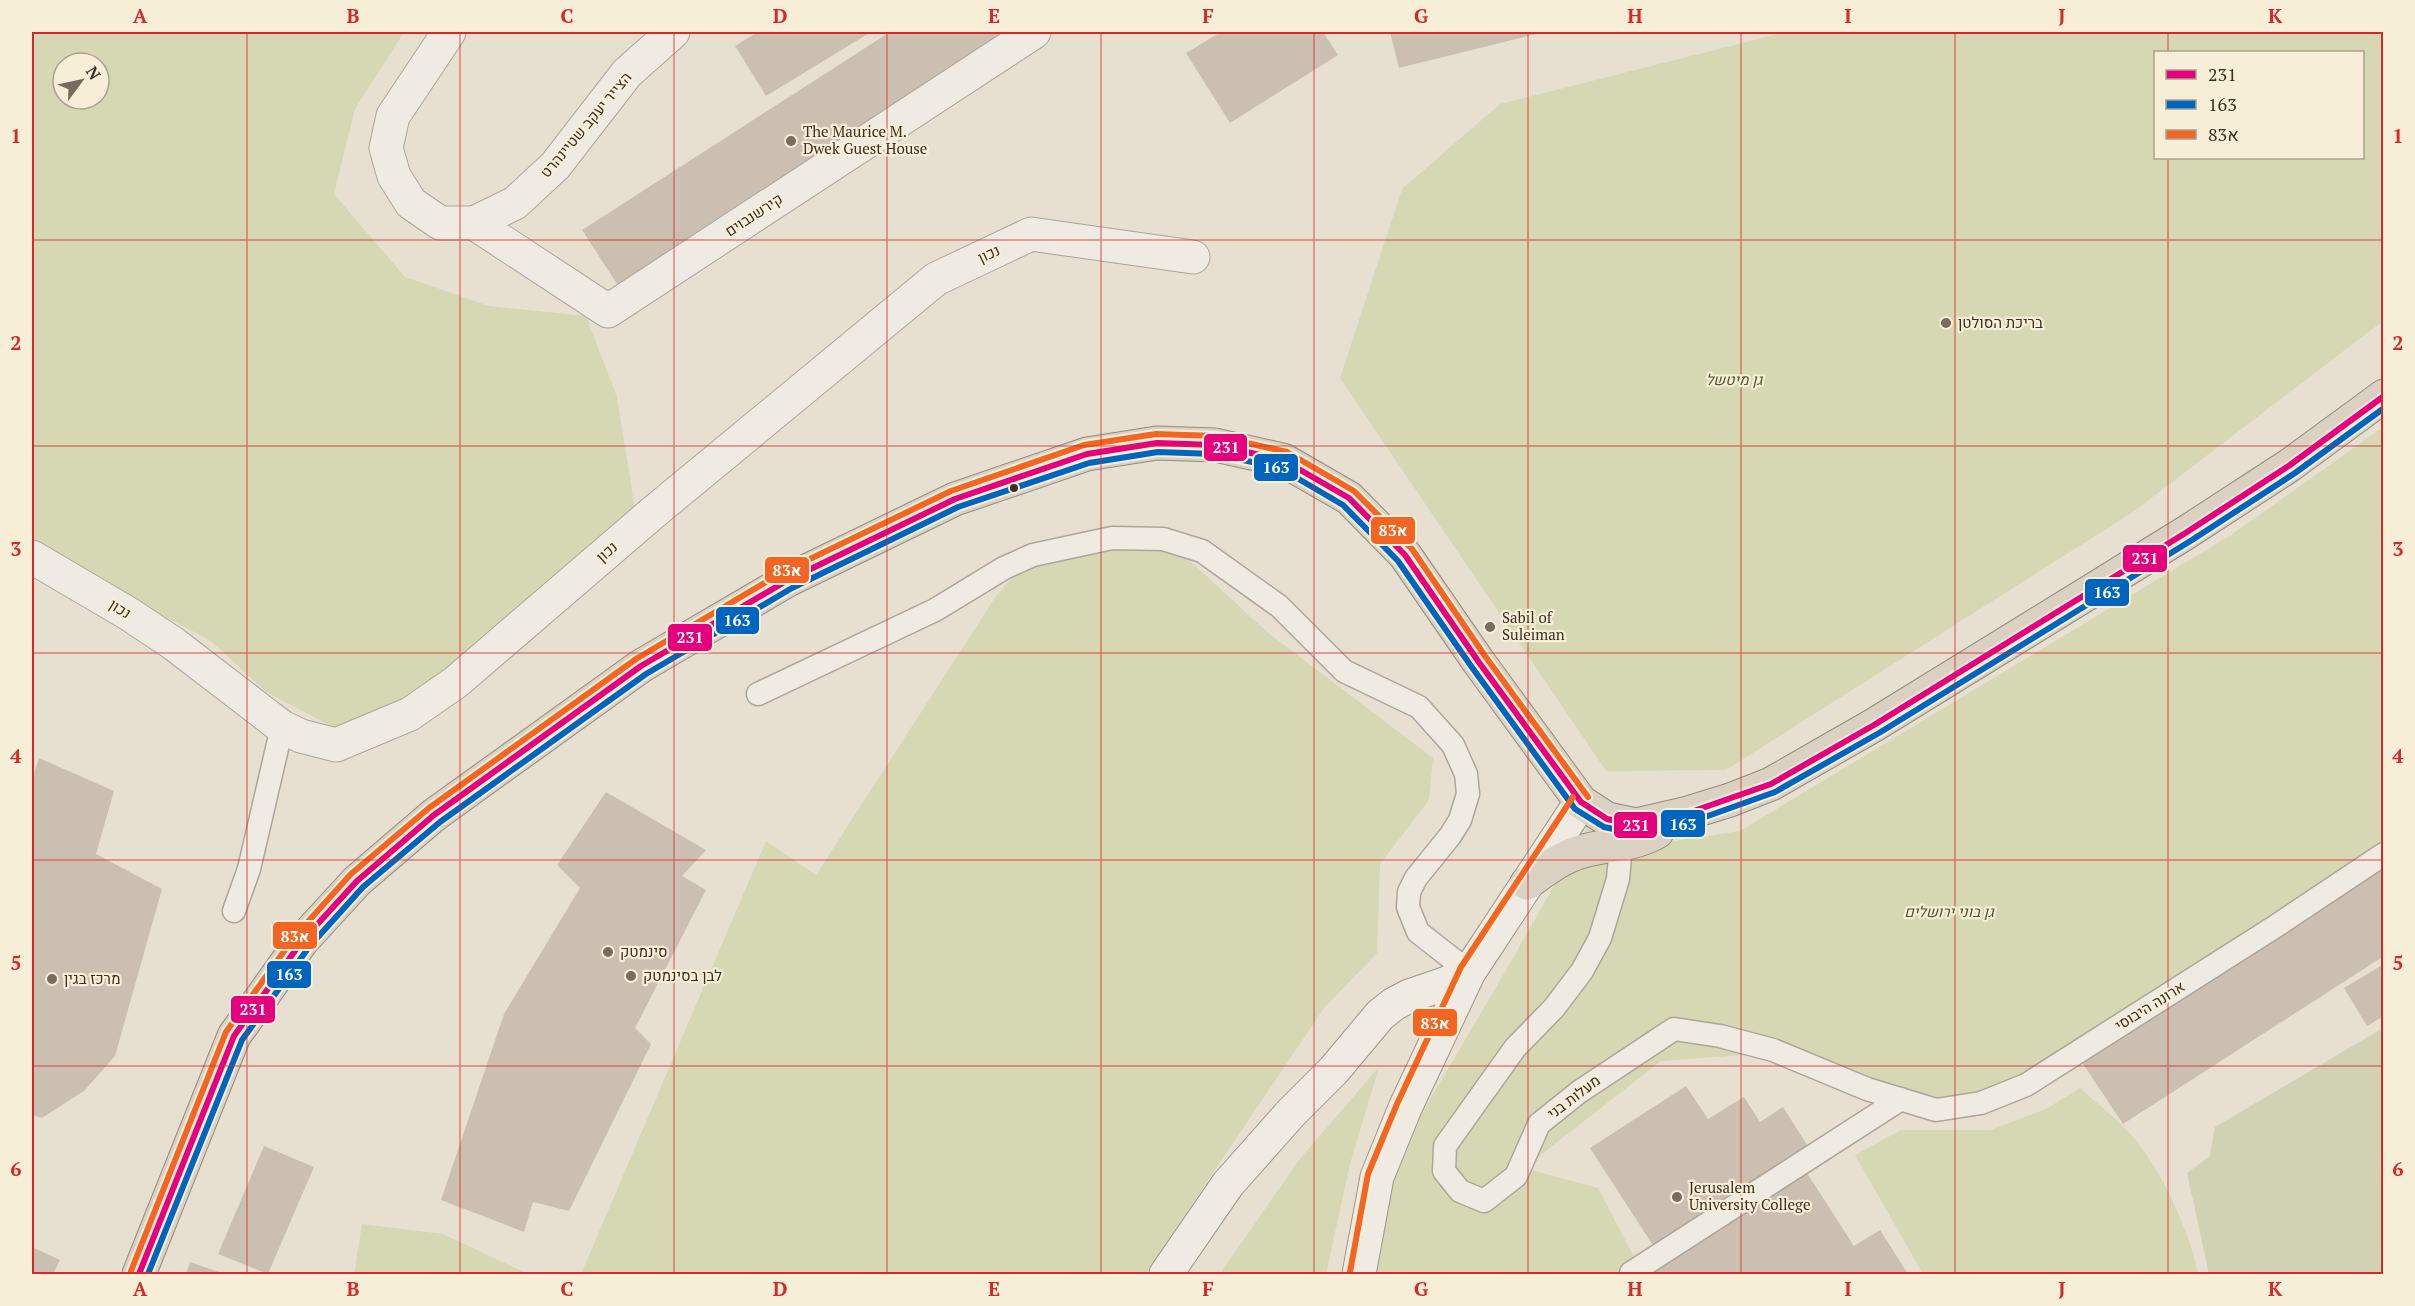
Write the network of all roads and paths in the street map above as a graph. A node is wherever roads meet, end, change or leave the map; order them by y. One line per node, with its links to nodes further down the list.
1 (449, 32): 4 (street, הצייר יעקב שטיינהרט)
2 (673, 32): 4 (street, הצייר יעקב שטיינהרט)
3 (1034, 32): 4 (street, קירשנבוים)
4 (474, 223)
5 (1193, 257): 9 (street, נכון)
6 (2384, 396): 11 (highway)
7 (32, 557): 9 (street, נכון)
8 (758, 694): 15 (lane)
9 (282, 727): 14 (lane)
10 (1581, 802): 11 (highway); 13 (street); 18 (highway)
11 (1619, 834): 13 (highway); 16 (lane, מעלות בני)
12 (2384, 854): 16 (lane, ארונה היבוסי)
13 (1527, 883): 15 (street)
14 (234, 911)
15 (1468, 972): 19 (street); 20 (street)
16 (1901, 1099): 17 (lane)
17 (1631, 1273)
18 (140, 1275)
19 (1166, 1275)
20 (1359, 1275)

